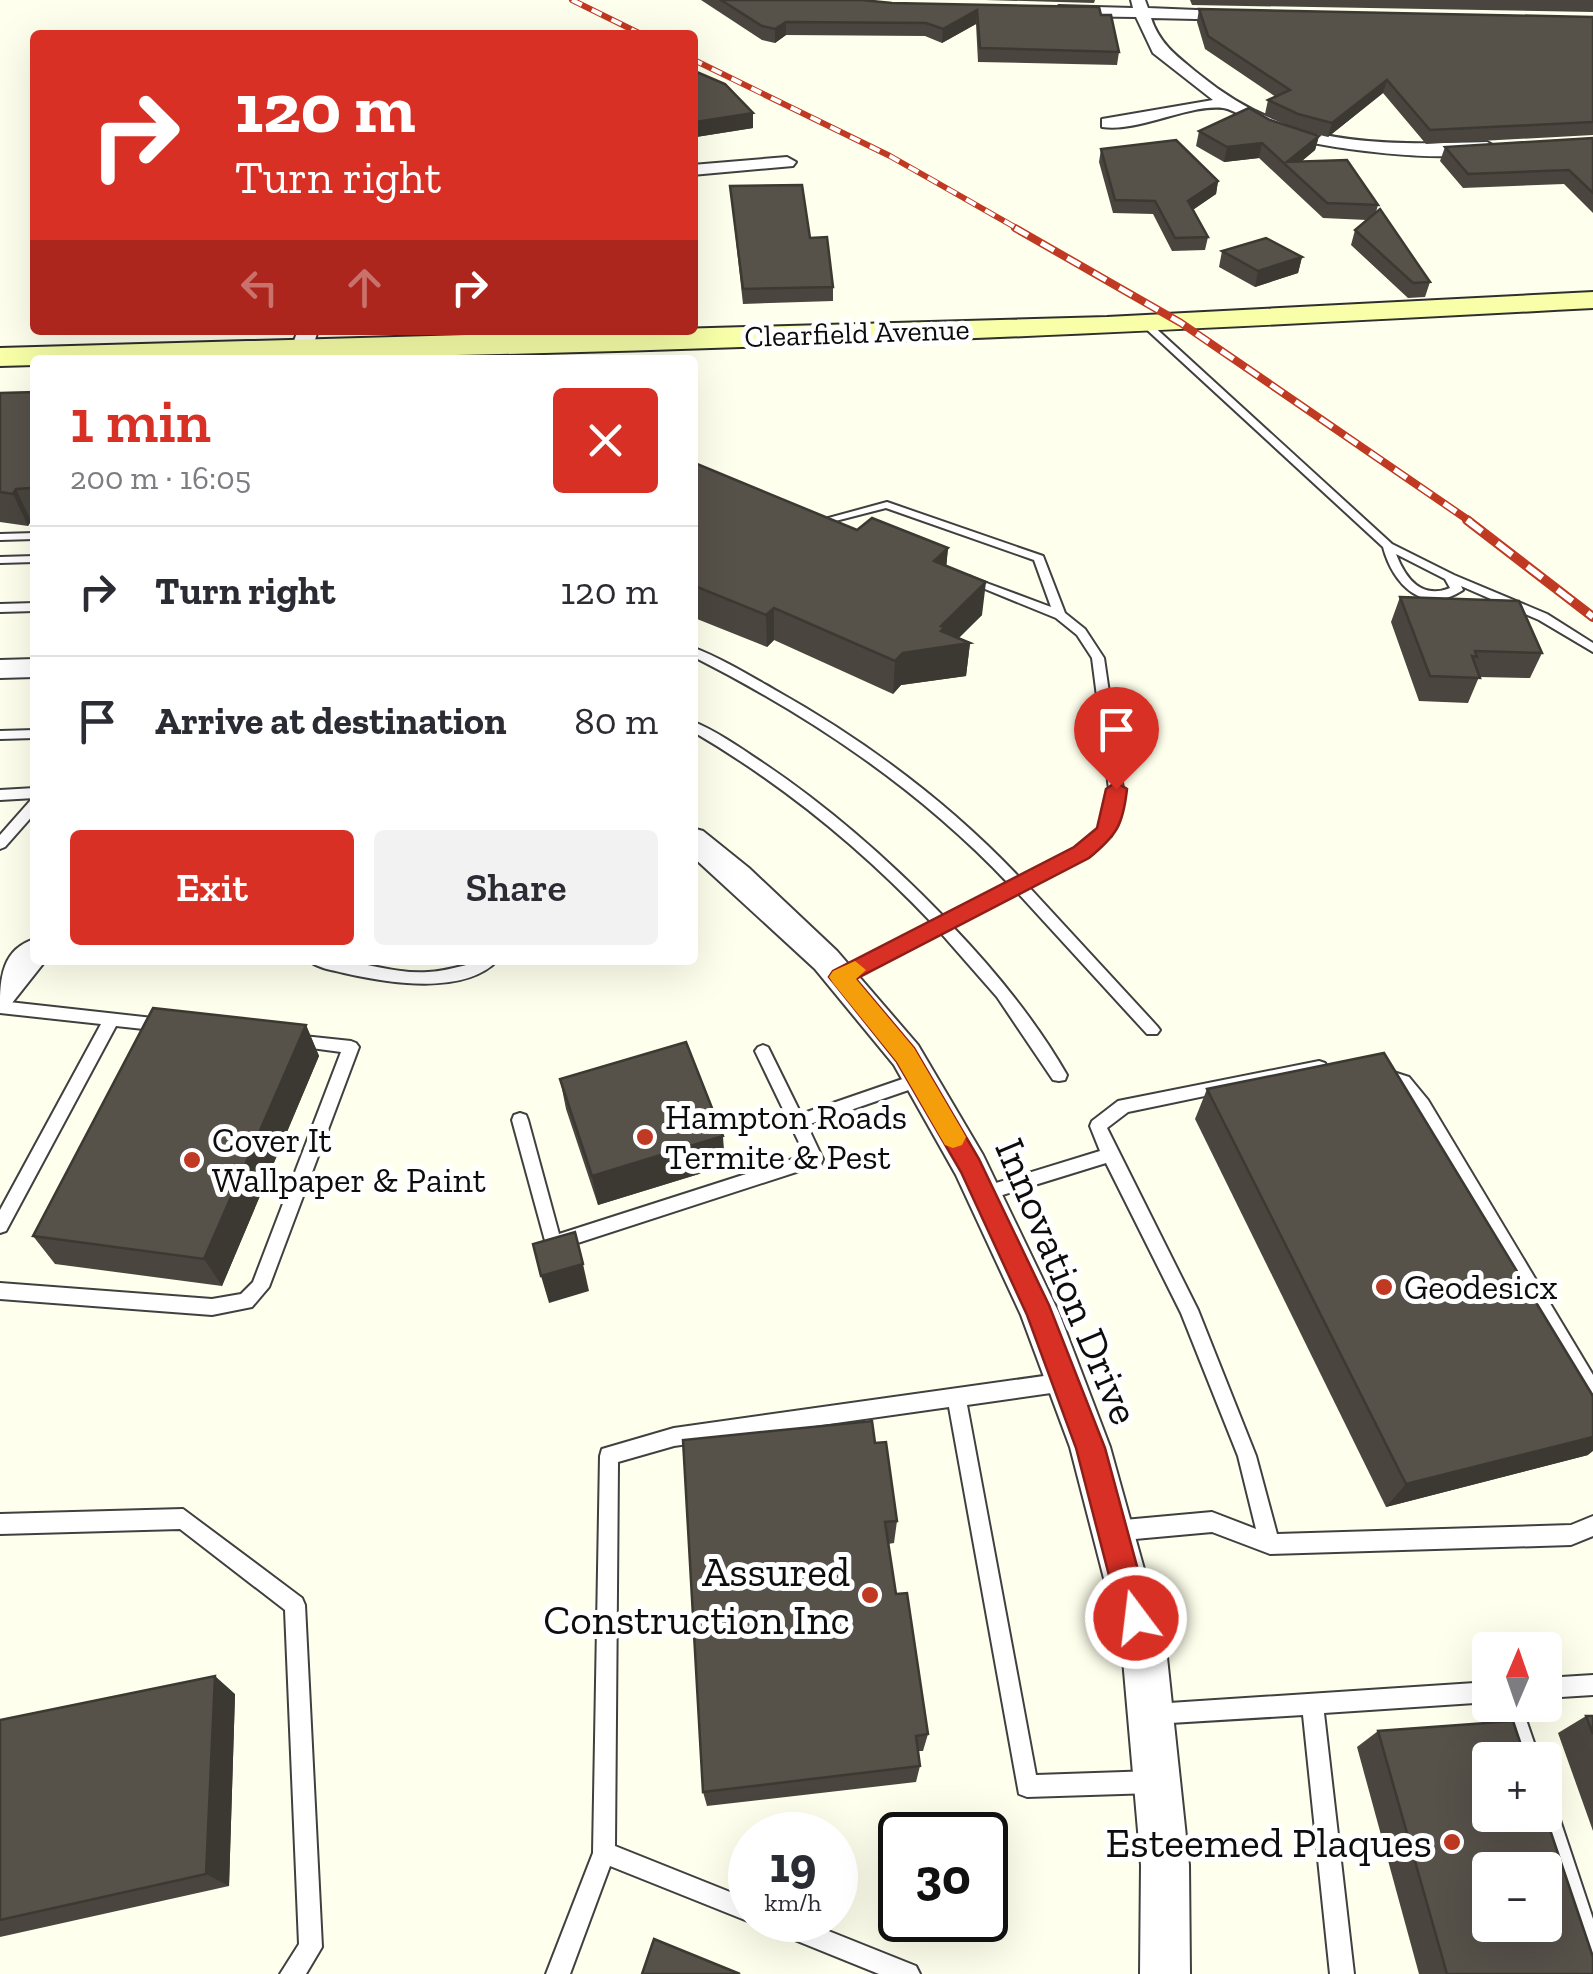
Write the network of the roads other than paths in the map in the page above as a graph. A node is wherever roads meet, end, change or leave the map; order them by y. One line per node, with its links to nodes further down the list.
1 (1140, 6): 2 (street); 3 (street); 4 (street)
2 (1045, 11)
3 (1256, 15)
4 (1230, 102): 5 (street); 6 (street)
5 (1108, 123)
6 (1497, 146)
7 (787, 162): 8 (street)
8 (698, 169)
9 (1593, 300): 10 (street, Clearfield Avenue)
10 (1147, 325): 11 (street, Clearfield Avenue); 18 (lane)
11 (302, 346): 12 (street, Clearfield Avenue)
12 (76, 355)
13 (30, 357): 14 (street, Clearfield Avenue)
14 (0, 358)
15 (850, 535): 25 (lane)
16 (30, 536): 17 (lane)
17 (0, 537)
18 (1388, 546): 22 (lane); 22 (lane)
19 (30, 559): 20 (lane)
20 (0, 560)
21 (955, 575): 25 (lane)
22 (1450, 577): 26 (lane)
23 (30, 608): 24 (lane)
24 (1, 611)
25 (1060, 614): 38 (lane)
26 (1593, 648)
27 (698, 654): 38 (lane)
28 (30, 668): 29 (street)
29 (0, 669)
30 (698, 729): 39 (lane)
31 (30, 734): 32 (lane)
32 (0, 736)
33 (30, 794): 34 (lane)
34 (0, 795)
35 (30, 810): 36 (lane)
36 (0, 844)
37 (698, 844): 43 (street, Innovation Drive)
38 (1019, 886): 39 (lane); 48 (lane)
39 (943, 926): 43 (lane); 53 (lane)
40 (30, 958): 44 (street)
41 (337, 965): 42 (lane)
42 (482, 965)
43 (841, 977): 54 (street, Innovation Drive)
44 (0, 994)
45 (0, 1007): 46 (lane)
46 (111, 1020): 47 (lane); 59 (lane)
47 (185, 1028)
48 (1152, 1030)
49 (277, 1039): 60 (lane)
50 (763, 1051): 56 (lane)
51 (1343, 1066): 57 (lane)
52 (1374, 1070): 62 (lane)
53 (1059, 1075)
54 (920, 1080): 56 (lane); 58 (street, Innovation Drive)
55 (520, 1120): 56 (lane)
56 (797, 1122)
57 (1110, 1155): 58 (lane); 67 (lane)
58 (983, 1194): 61 (street, Innovation Drive)
59 (0, 1226)
60 (0, 1291)
61 (1066, 1382): 63 (lane); 66 (street, Innovation Drive)
62 (1593, 1392)
63 (956, 1397): 73 (lane); 75 (lane)
64 (0, 1524): 79 (lane)
65 (1593, 1526): 67 (lane)
66 (1112, 1532): 67 (lane); 72 (street, Innovation Drive)
67 (1270, 1544)
68 (1593, 1685): 69 (lane)
69 (1562, 1687)
70 (1472, 1693): 71 (lane)
71 (1312, 1704): 72 (lane); 83 (lane)
72 (1150, 1714): 73 (street, Innovation Drive)
73 (1156, 1782): 82 (street, Innovation Drive)
74 (1553, 1832): 78 (lane)
75 (604, 1853): 76 (lane); 80 (lane)
76 (728, 1902)
77 (828, 1942): 81 (lane)
78 (1593, 1954)
79 (292, 1974)
80 (558, 1974)
81 (908, 1974)
82 (1166, 1974)
83 (1342, 1974)

